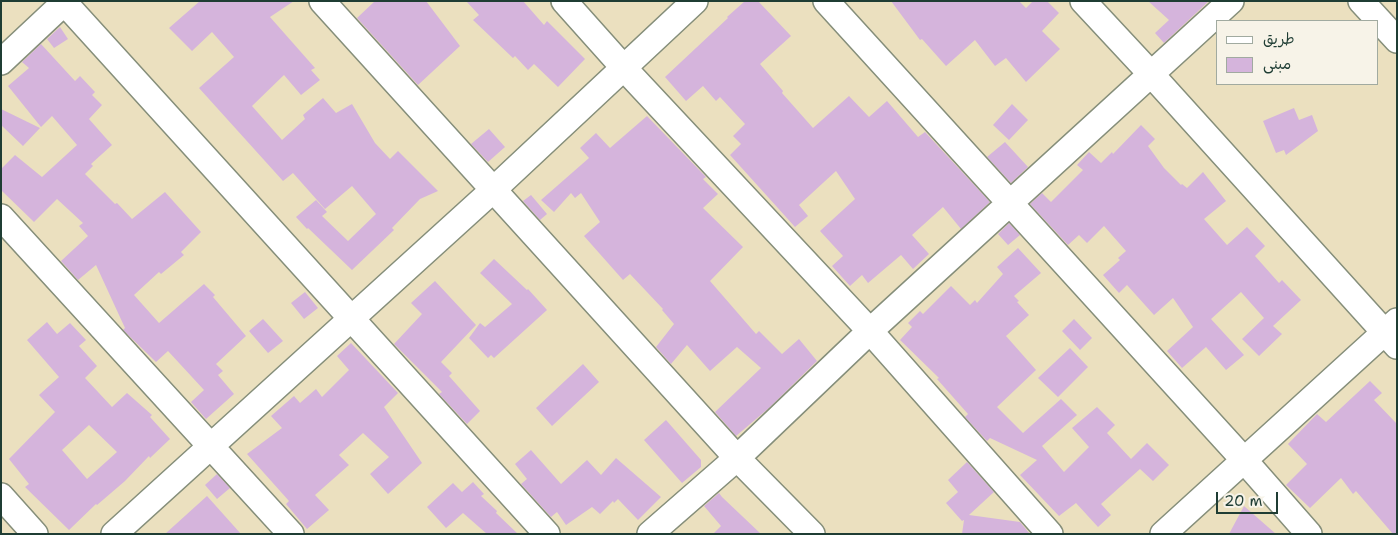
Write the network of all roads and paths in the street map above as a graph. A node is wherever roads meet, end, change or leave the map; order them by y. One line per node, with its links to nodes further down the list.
1 (322, 1): 13 (street)
2 (564, 1): 11 (street)
3 (695, 1): 11 (street)
4 (826, 1): 14 (street)
5 (1083, 1): 12 (street)
6 (1231, 1): 12 (street)
7 (1361, 1): 9 (street)
8 (65, 2): 10 (street); 16 (street)
9 (1397, 40)
10 (1, 62)
11 (623, 67): 13 (street); 17 (street)
12 (1151, 74): 14 (street); 18 (street)
13 (493, 190): 16 (street); 20 (street)
14 (1010, 202): 17 (street); 21 (street)
15 (1, 217): 19 (street)
16 (351, 319): 19 (street); 26 (street)
17 (870, 331): 20 (street); 29 (street)
18 (1393, 333): 21 (street)
19 (212, 446): 24 (street); 25 (street)
20 (737, 458): 27 (street); 28 (street)
21 (1244, 460): 30 (street); 31 (street)
22 (1, 496): 23 (street)
23 (35, 534)
24 (114, 534)
25 (291, 534)
26 (547, 534)
27 (650, 534)
28 (812, 534)
29 (1050, 534)
30 (1164, 534)
31 (1309, 534)

